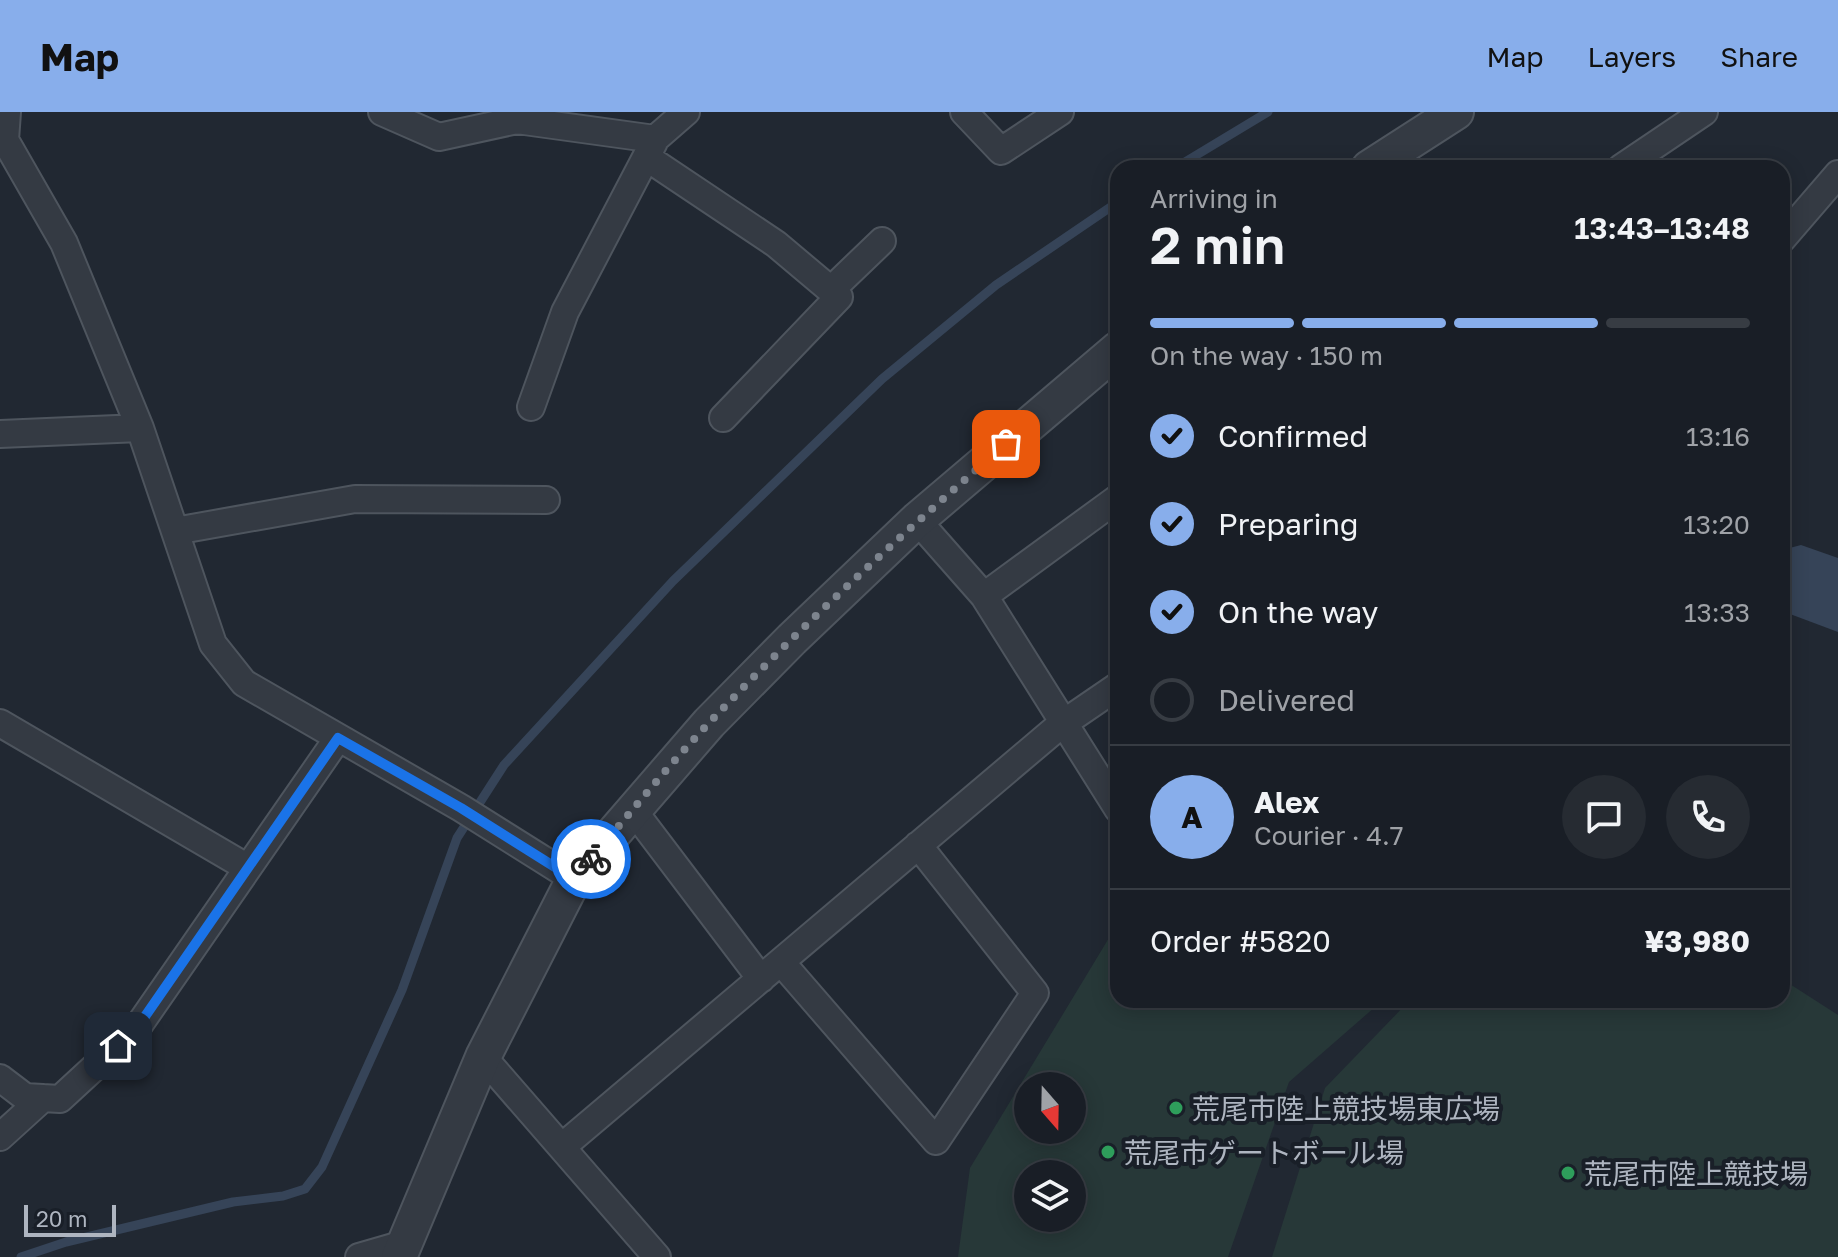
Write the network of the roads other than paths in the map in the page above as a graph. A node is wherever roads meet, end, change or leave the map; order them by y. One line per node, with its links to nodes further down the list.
1 (7, 112): 13 (street)
2 (382, 112): 8 (street)
3 (686, 112): 8 (street)
4 (964, 112): 5 (street)
5 (1060, 112)
6 (1456, 112): 9 (street)
7 (1704, 112): 10 (street)
8 (651, 148): 16 (street); 18 (street)
9 (1381, 160)
10 (1633, 160)
11 (0, 169): 13 (street)
12 (1838, 174): 14 (street)
13 (26, 175): 20 (street)
14 (1790, 230)
15 (882, 241): 16 (street)
16 (831, 290): 19 (street)
17 (1110, 356): 24 (street)
18 (531, 407)
19 (723, 418)
20 (140, 428): 21 (street); 25 (street)
21 (0, 434)
22 (546, 500): 25 (street)
23 (1110, 504): 26 (street)
24 (917, 520): 26 (street); 32 (street)
25 (175, 531): 30 (street)
26 (984, 596): 29 (street)
27 (1110, 691): 29 (street)
28 (0, 723): 34 (street)
29 (1064, 723): 31 (street); 33 (street)
30 (338, 738): 34 (street); 35 (street)
31 (1110, 796)
32 (633, 810): 35 (street); 36 (street)
33 (918, 845): 36 (street); 36 (street)
34 (248, 868): 39 (street)
35 (574, 879): 37 (street)
36 (771, 970): 41 (street)
37 (483, 1057): 41 (street); 42 (street)
38 (0, 1078): 39 (street)
39 (43, 1098): 40 (street)
40 (0, 1137)
41 (563, 1146): 44 (street)
42 (402, 1250): 43 (street)
43 (359, 1257)
44 (657, 1257)

